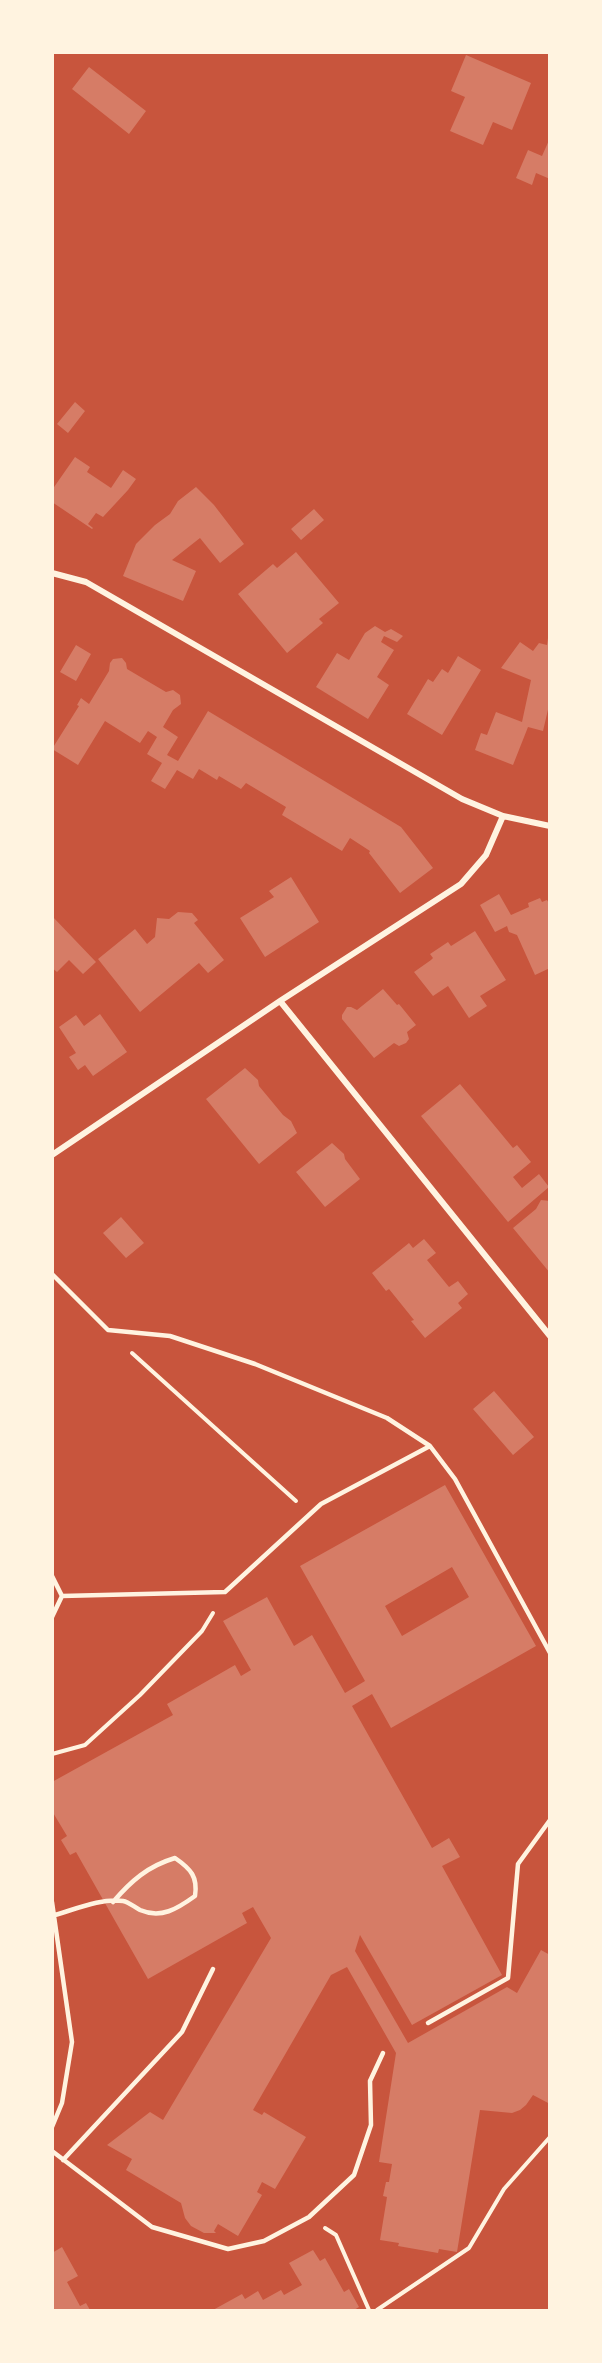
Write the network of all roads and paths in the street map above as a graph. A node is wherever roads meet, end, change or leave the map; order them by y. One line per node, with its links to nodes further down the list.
1 (52, 573): 2 (street)
2 (503, 816): 3 (street); 4 (street)
3 (549, 826)
4 (280, 1001): 5 (street); 8 (street)
5 (52, 1155)
6 (52, 1274): 7 (lane)
7 (108, 1330): 9 (lane); 10 (path)
8 (549, 1336)
9 (430, 1446): 12 (lane); 15 (lane)
10 (291, 1497)
11 (52, 1576): 13 (lane)
12 (225, 1592): 13 (lane); 16 (path)
13 (62, 1596): 14 (lane)
14 (52, 1617)
15 (549, 1653)
16 (52, 1754)
17 (549, 1820): 22 (lane)
18 (52, 1902): 20 (lane)
19 (113, 1902): 19 (lane); 20 (lane)
20 (55, 1915): 24 (lane)
21 (213, 1969): 27 (lane)
22 (428, 2023)
23 (383, 2053): 28 (lane)
24 (52, 2127)
25 (549, 2137): 30 (path)
26 (52, 2151): 27 (lane)
27 (63, 2160): 28 (lane)
28 (309, 2217): 29 (path)
29 (369, 2310)
30 (377, 2310)

